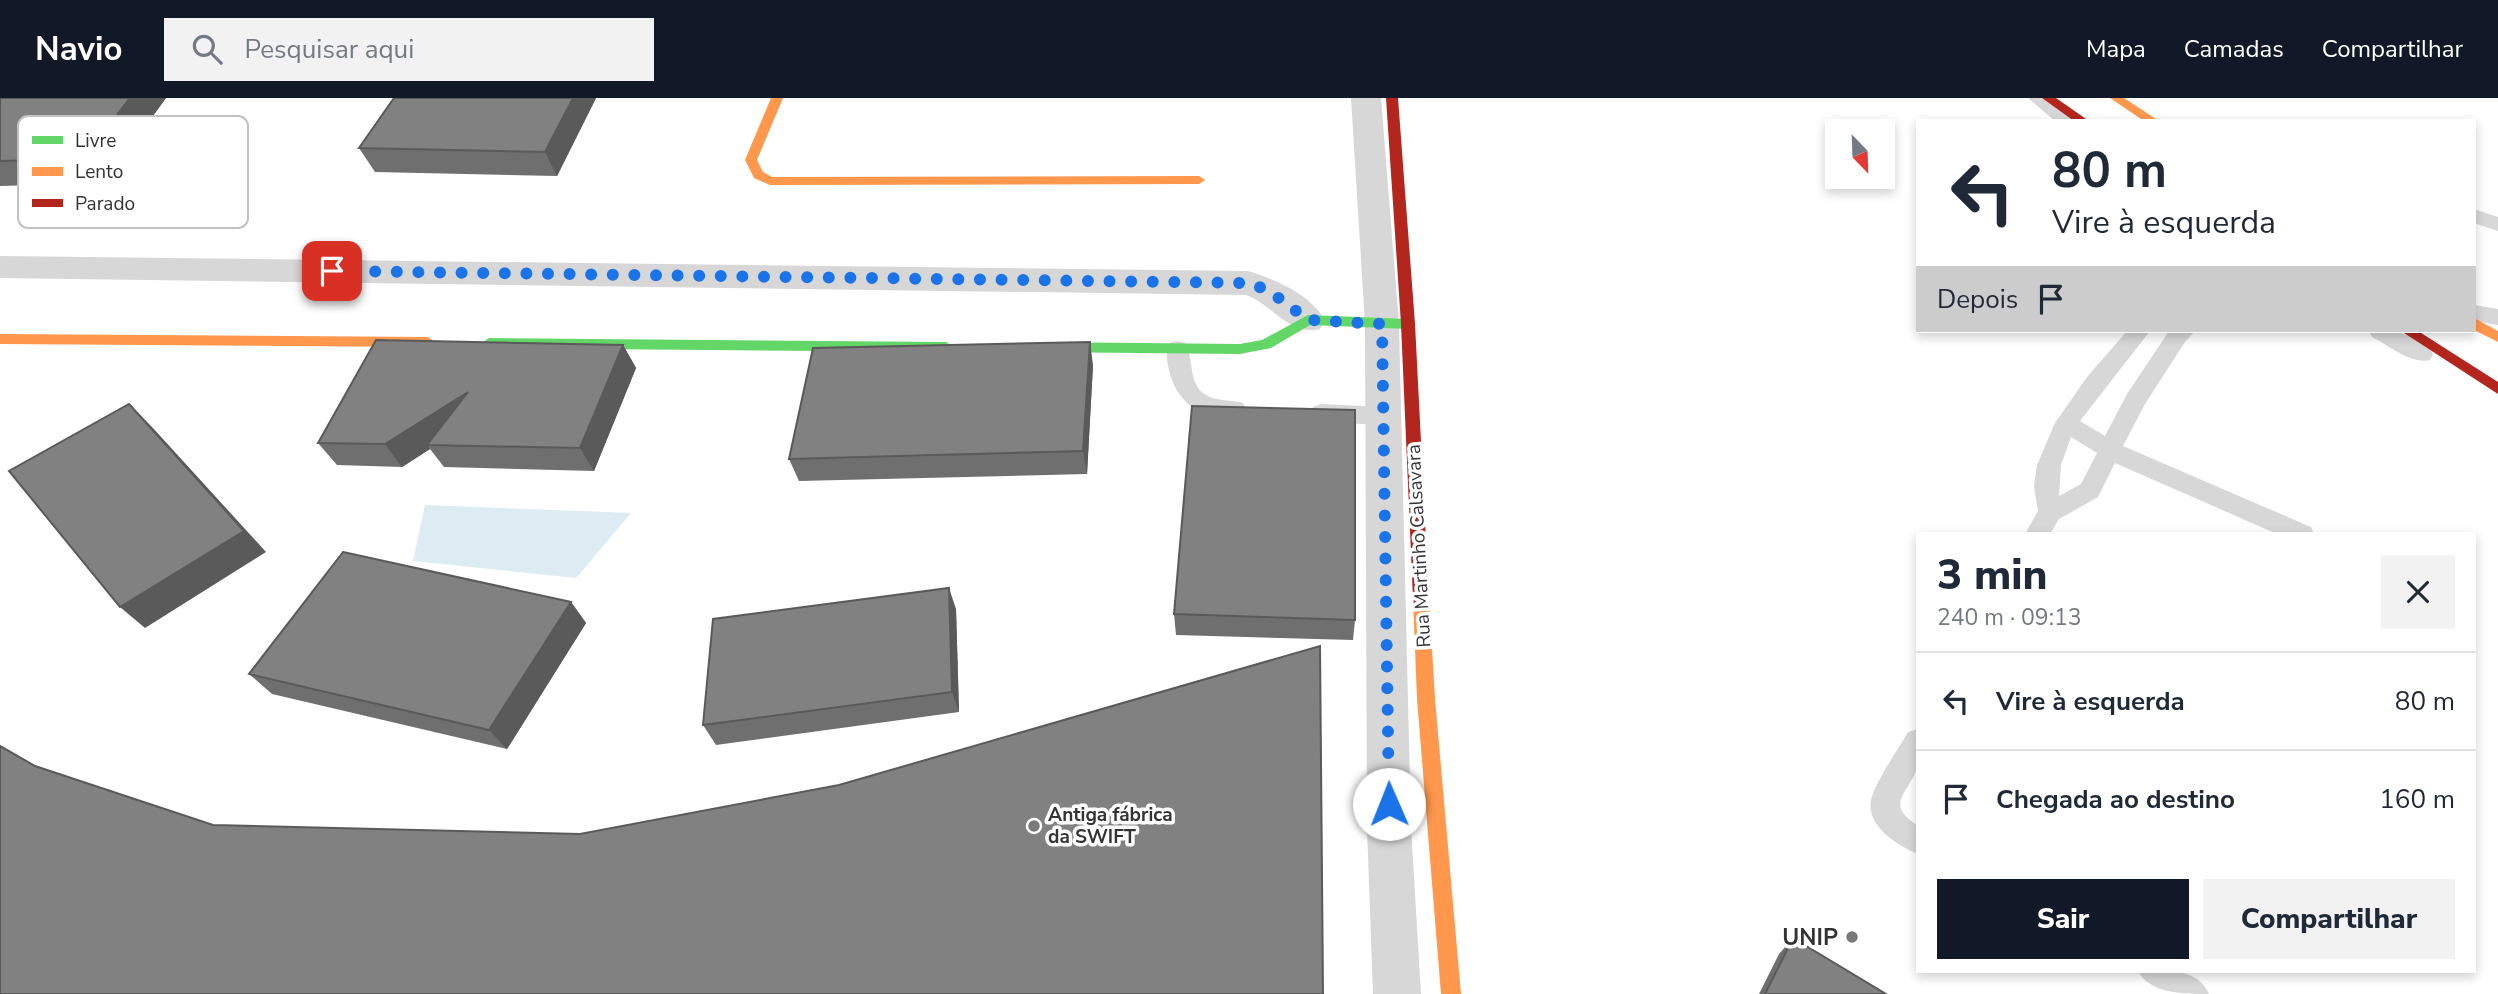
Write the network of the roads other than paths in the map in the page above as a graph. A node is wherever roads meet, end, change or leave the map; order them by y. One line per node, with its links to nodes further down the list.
1 (778, 98): 10 (street)
2 (1366, 98): 17 (street, Rua Martinho Calsavara)
3 (1392, 98): 17 (street, Rua Martinho Calsavara)
4 (2037, 98): 7 (lane)
5 (2048, 98): 8 (street)
6 (2116, 98): 9 (street)
7 (2064, 119)
8 (2080, 119)
9 (2150, 119)
10 (1199, 180)
11 (2476, 217): 12 (lane)
12 (2498, 225)
13 (0, 267): 16 (street)
14 (2476, 313): 15 (lane)
15 (2498, 317)
16 (1308, 320): 17 (street); 29 (street)
17 (1395, 324): 34 (street, Rua Martinho Calsavara); 46 (street, Rua Martinho Calsavara)
18 (2476, 324): 23 (street)
19 (2137, 333): 35 (lane)
20 (2181, 333): 36 (lane)
21 (2383, 333): 31 (lane)
22 (2411, 333): 30 (street)
23 (2498, 337)
24 (0, 339): 25 (street)
25 (446, 343)
26 (474, 343): 27 (street)
27 (962, 347)
28 (1018, 347): 29 (street)
29 (1177, 349): 32 (lane)
30 (2498, 390)
31 (2498, 400)
32 (1259, 410)
33 (1297, 412): 34 (lane)
34 (1383, 416): 45 (street, Rua Martinho Calsavara)
35 (2066, 423): 36 (lane); 37 (lane)
36 (2111, 451): 38 (lane); 41 (lane)
37 (2046, 486): 38 (lane); 39 (lane)
38 (2075, 499): 39 (lane)
39 (2050, 512): 40 (lane)
40 (2038, 532)
41 (2297, 532)
42 (1916, 745): 43 (lane)
43 (1916, 839)
44 (2156, 973): 47 (lane)
45 (1398, 994)
46 (1451, 994)
47 (2193, 994)

